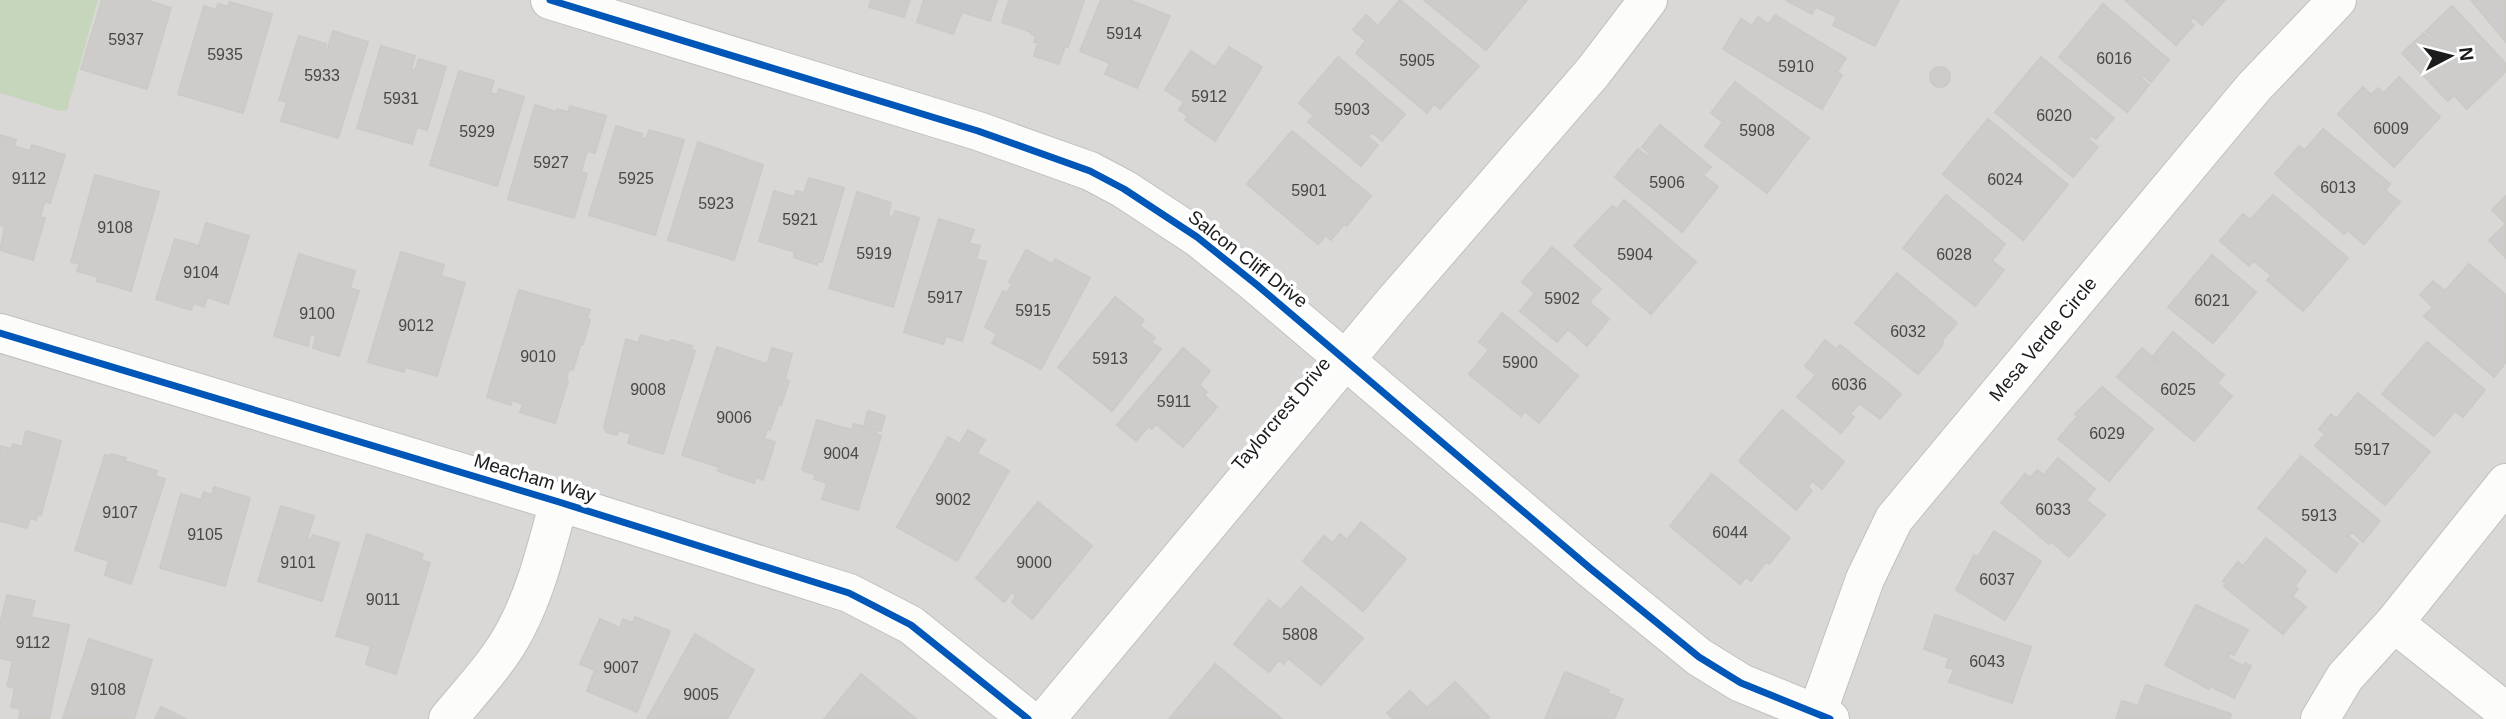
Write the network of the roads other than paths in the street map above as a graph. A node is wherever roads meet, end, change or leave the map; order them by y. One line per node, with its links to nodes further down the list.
1 (550, 0): 5 (street, Salcon Cliff Drive)
2 (1647, 0): 5 (street, Taylorcrest Drive)
3 (2337, 0): 10 (street, Mesa Verde Circle)
4 (0, 333): 7 (street, Meacham Way)
5 (1346, 359): 10 (street, Salcon Cliff Drive); 13 (street, Taylorcrest Drive)
6 (2506, 483): 8 (street)
7 (559, 502): 11 (street); 12 (street, Meacham Way)
8 (2394, 623): 9 (street); 14 (street)
9 (2506, 712)
10 (1820, 718)
11 (448, 719)
12 (1028, 719)
13 (1046, 719)
14 (2320, 719)

